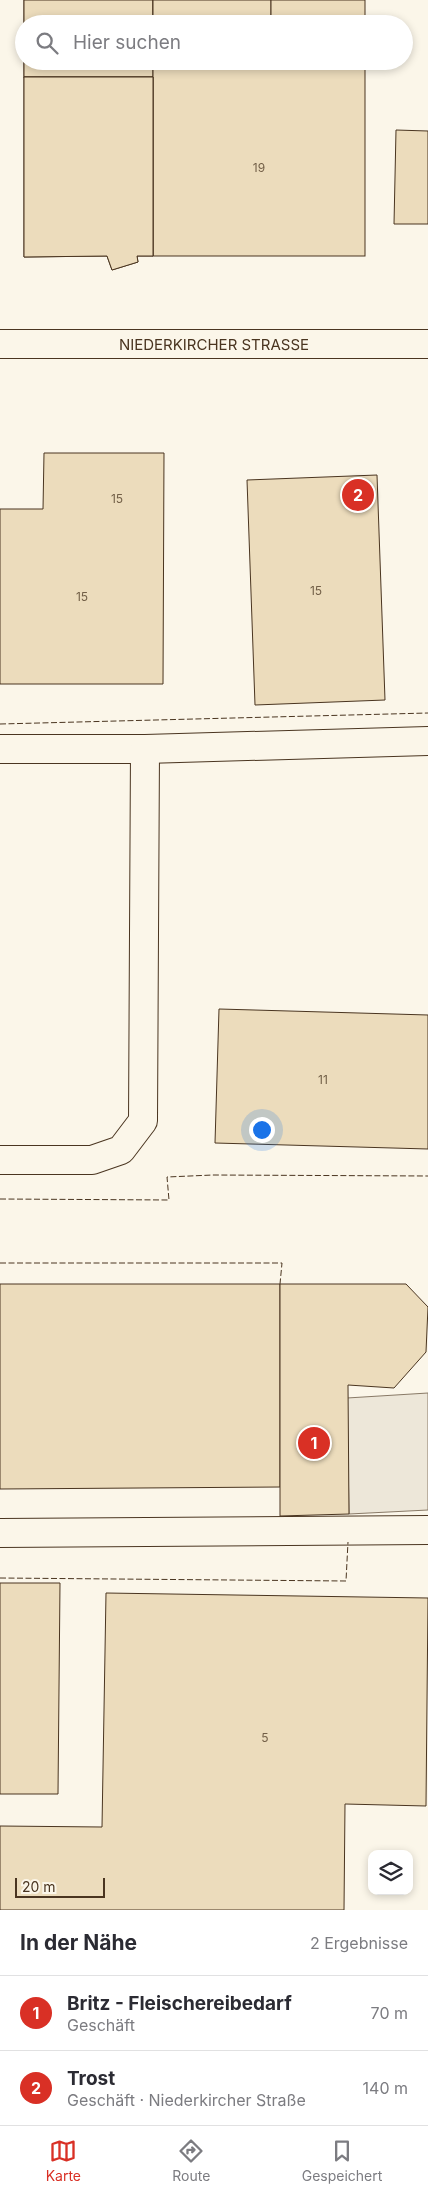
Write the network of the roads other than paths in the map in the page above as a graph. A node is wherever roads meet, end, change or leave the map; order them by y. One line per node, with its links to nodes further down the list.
1 (0, 344): 2 (street, NIEDERKIRCHER STRASSE)
2 (428, 344)
3 (428, 741): 5 (street)
4 (0, 749): 5 (street)
5 (145, 749): 6 (street)
6 (0, 1160)
7 (428, 1530): 8 (street)
8 (0, 1533)

